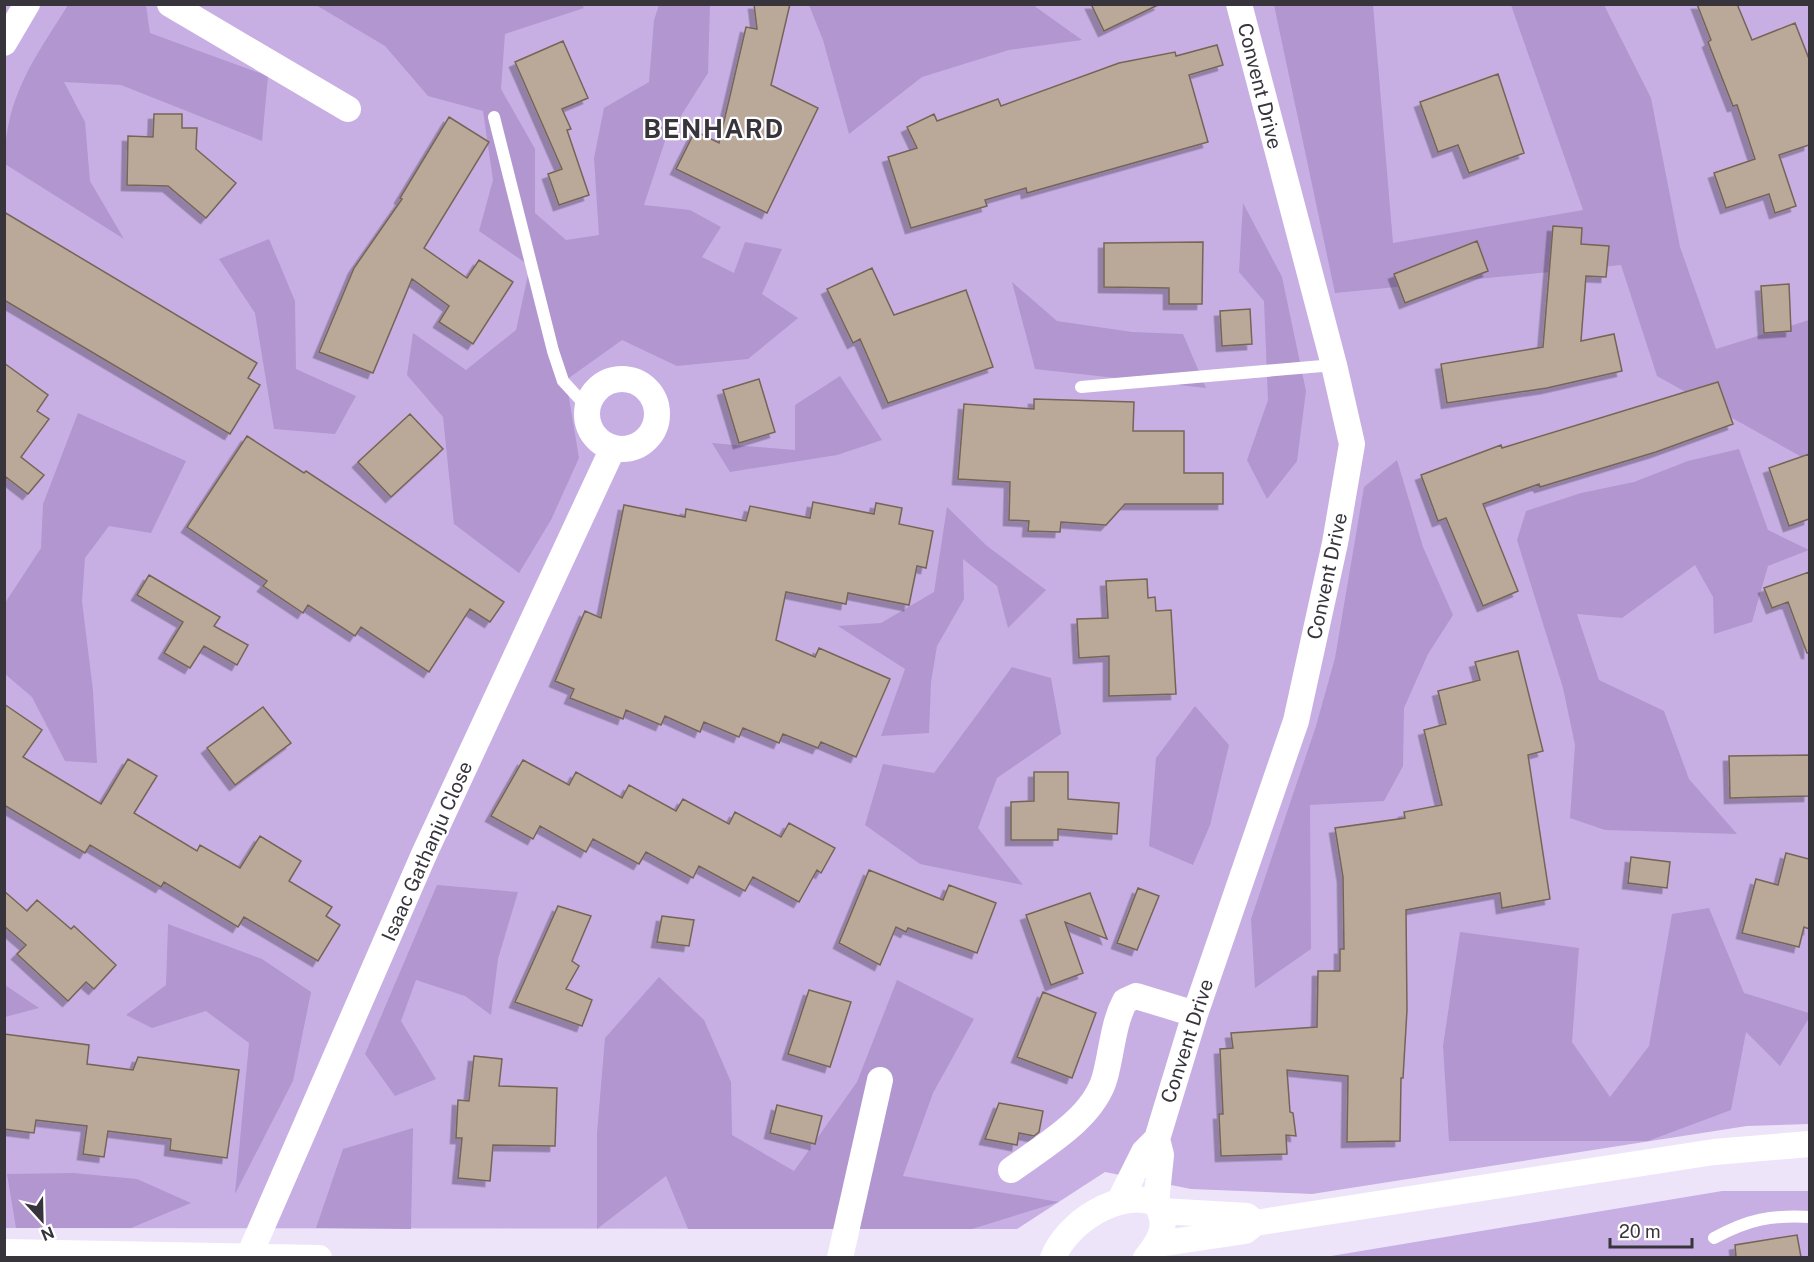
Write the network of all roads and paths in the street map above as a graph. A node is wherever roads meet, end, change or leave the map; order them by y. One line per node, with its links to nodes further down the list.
1 (27, 4): 4 (street)
2 (170, 4): 5 (street)
3 (1239, 4): 7 (street, Convent Drive)
4 (4, 43)
5 (348, 109)
6 (494, 117): 9 (lane)
7 (1334, 365): 8 (lane); 11 (street, Convent Drive)
8 (1081, 387)
9 (587, 407): 10 (street); 10 (street)
10 (613, 448): 23 (street, Isaac Gathanju Close)
11 (1195, 1014): 13 (street, Convent Drive); 15 (street)
12 (880, 1080): 25 (street)
13 (1157, 1138): 16 (street, Convent Drive); 17 (street, Convent Drive)
14 (1809, 1144): 19 (street)
15 (1011, 1170)
16 (1119, 1202): 17 (street); 26 (street)
17 (1159, 1207): 19 (street); 21 (street, Convent Drive)
18 (1809, 1217): 20 (lane)
19 (1255, 1223): 21 (street)
20 (1714, 1238)
21 (1152, 1251)
22 (4, 1252): 23 (street)
23 (249, 1256): 24 (street)
24 (319, 1257)
25 (840, 1257)
26 (1046, 1257)

